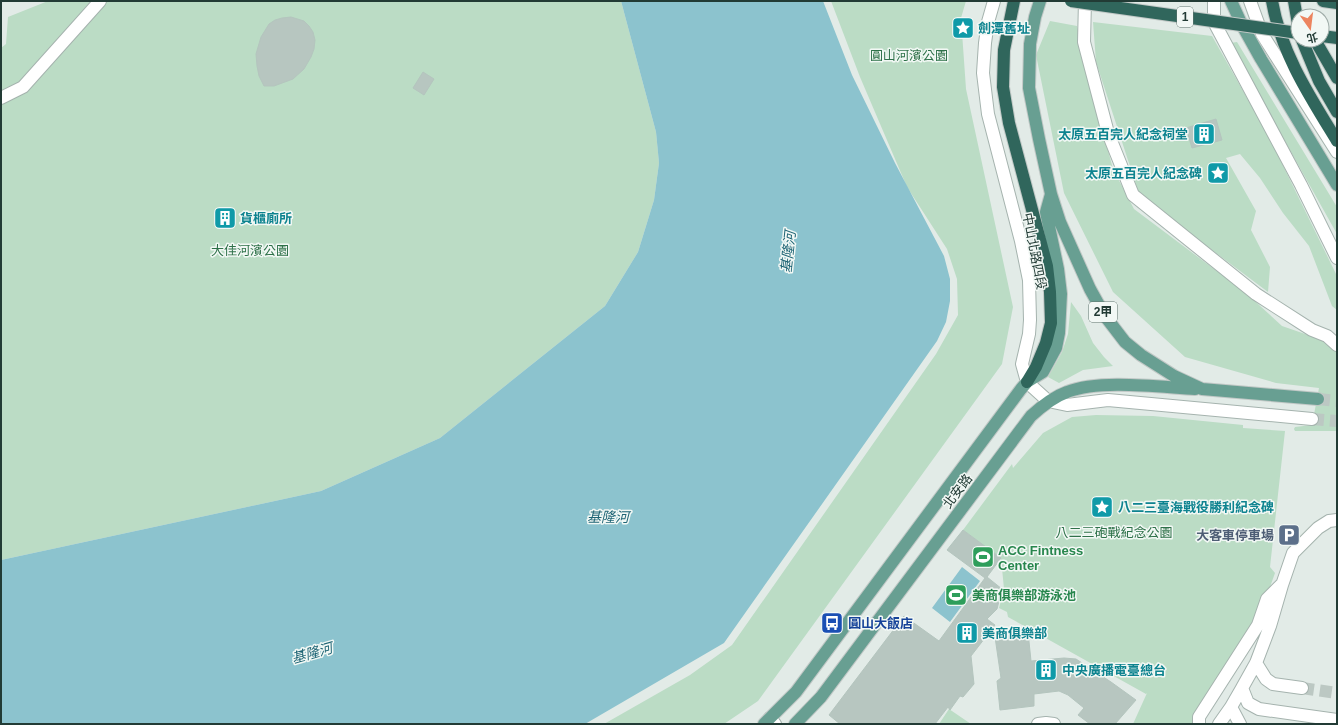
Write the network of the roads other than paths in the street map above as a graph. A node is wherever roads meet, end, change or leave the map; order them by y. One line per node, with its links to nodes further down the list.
1 (100, 1): 17 (lane)
2 (994, 1): 25 (lane, 中山北路四段)
3 (1014, 1): 25 (highway)
4 (1040, 1): 22 (main road, 2甲)
5 (1071, 1): 13 (highway, 1, bridge)
6 (1085, 1): 24 (lane)
7 (1214, 1): 23 (lane)
8 (1231, 1): 21 (main road)
9 (1250, 1): 20 (lane)
10 (1272, 1): 19 (highway)
11 (1323, 1): 12 (highway)
12 (1337, 3)
13 (1290, 32)
14 (1305, 48): 18 (highway)
15 (1320, 48): 16 (highway)
16 (1337, 78)
17 (1, 98)
18 (1337, 112)
19 (1337, 141)
20 (1337, 152)
21 (1337, 185)
22 (1051, 194): 25 (main road, 北安路); 26 (main road, 2甲)
23 (1337, 258)
24 (1334, 338)
25 (1027, 382): 28 (lane); 38 (main road, 北安路)
26 (1202, 389): 27 (main road, 2甲); 28 (main road, 北安路)
27 (1318, 399)
28 (1048, 401): 29 (lane); 40 (main road, 北安路)
29 (1312, 419)
30 (1337, 510): 31 (lane)
31 (1333, 520): 32 (lane)
32 (1282, 585): 33 (lane); 39 (lane)
33 (1256, 663): 34 (lane); 35 (lane)
34 (1242, 688): 36 (lane); 37 (lane)
35 (1302, 688)
36 (1231, 707): 43 (lane); 44 (lane)
37 (1337, 720)
38 (770, 722)
39 (1197, 722)
40 (795, 724)
41 (1038, 724): 42 (lane)
42 (1054, 724)
43 (1219, 724)
44 (1240, 724)

